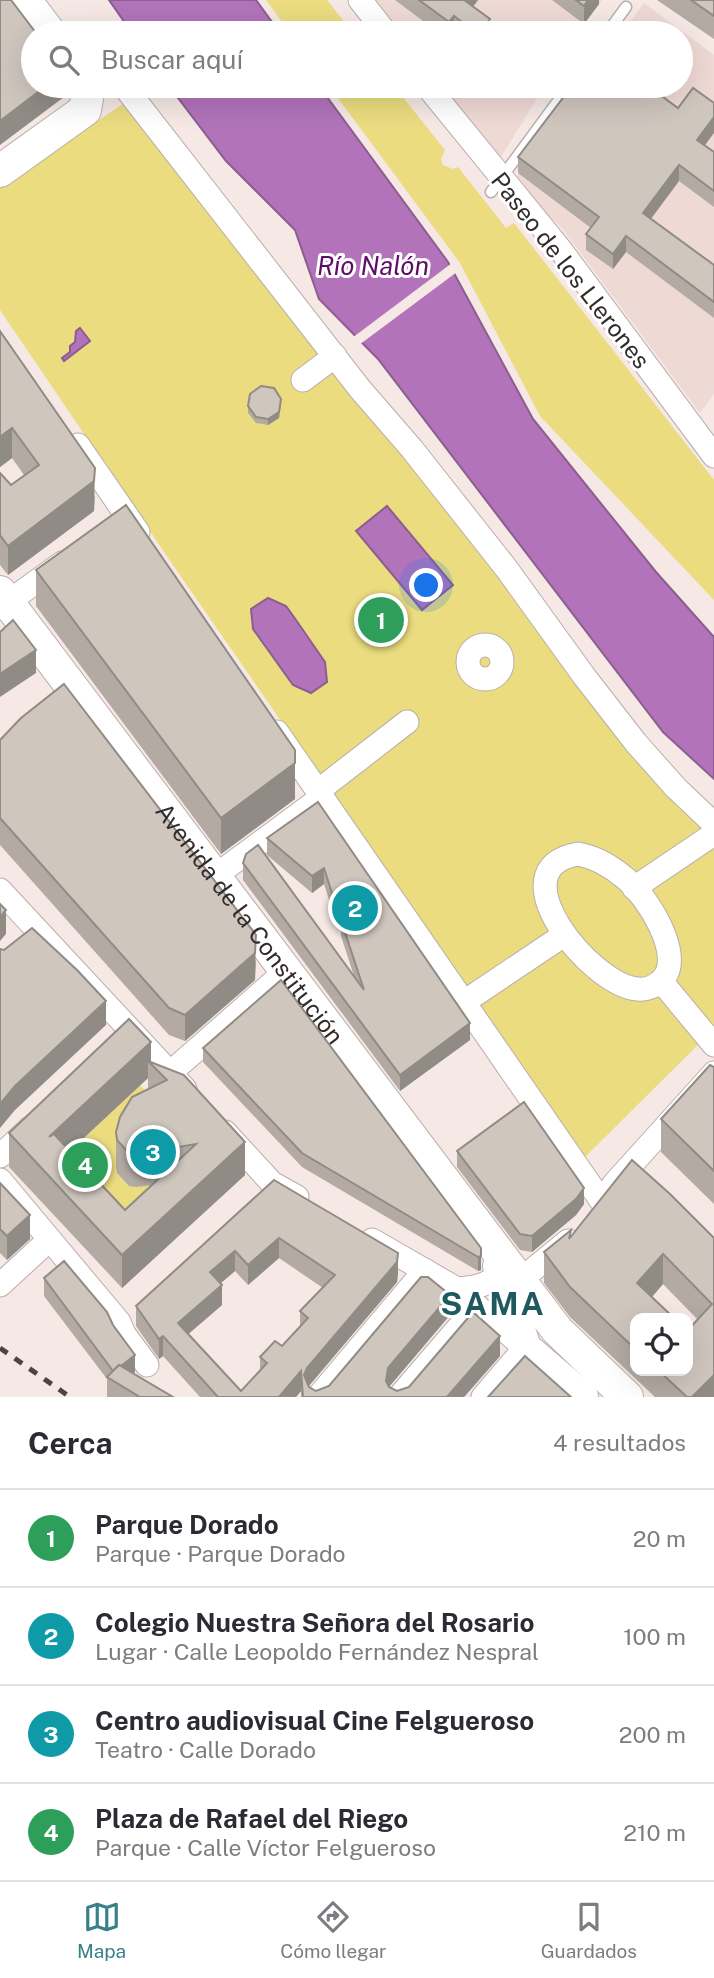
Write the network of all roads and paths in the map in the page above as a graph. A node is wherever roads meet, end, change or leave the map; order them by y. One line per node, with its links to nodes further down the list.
1 (25, 0): 4 (street)
2 (360, 0): 5 (street)
3 (626, 7): 6 (lane)
4 (41, 21)
5 (377, 21)
6 (616, 21)
7 (86, 98): 11 (street)
8 (133, 98): 13 (street)
9 (435, 98): 12 (street, Paseo de los Llerones)
10 (560, 98): 12 (lane)
11 (9, 172)
12 (496, 186): 16 (street, Paseo de los Llerones)
13 (335, 356): 14 (street); 23 (street)
14 (303, 380)
15 (69, 432): 18 (street)
16 (714, 456)
17 (77, 552): 19 (street)
18 (152, 552)
19 (3, 601): 25 (street, Avenida de la Constitución)
20 (262, 711): 22 (street)
21 (407, 722): 22 (street)
22 (320, 794): 25 (street); 33 (street)
23 (714, 824)
24 (714, 834): 26 (street)
25 (215, 876): 31 (street, Avenida de la Constitución)
26 (634, 888): 29 (street); 32 (street)
27 (0, 890): 28 (street)
28 (34, 927): 30 (street); 34 (street)
29 (565, 935): 32 (street); 33 (street)
30 (17, 944)
31 (286, 971): 37 (street); 51 (street, Avenida de la Constitución)
32 (661, 981): 35 (street)
33 (464, 1002): 46 (street)
34 (131, 1031): 36 (street); 37 (street)
35 (714, 1045)
36 (111, 1051)
37 (170, 1073): 39 (street)
38 (711, 1082): 46 (street)
39 (195, 1101)
40 (51, 1108): 42 (street)
41 (213, 1119): 44 (street)
42 (0, 1156)
43 (0, 1180): 49 (street)
44 (272, 1183): 45 (street); 47 (street)
45 (252, 1202)
46 (602, 1202): 51 (street)
47 (319, 1210)
48 (354, 1230): 50 (street)
49 (49, 1240): 52 (street); 55 (street)
50 (425, 1270): 53 (street); 58 (street)
51 (506, 1270): 53 (street); 56 (street); 63 (street, Avenida de la Constitución)
52 (1, 1283)
53 (457, 1289): 56 (street)
54 (139, 1303): 55 (street)
55 (119, 1322): 57 (street)
56 (502, 1324): 59 (street); 60 (street); 61 (street); 62 (street)
57 (147, 1365)
58 (318, 1397)
59 (399, 1397)
60 (483, 1397)
61 (582, 1397)
62 (609, 1397)
63 (627, 1397)

